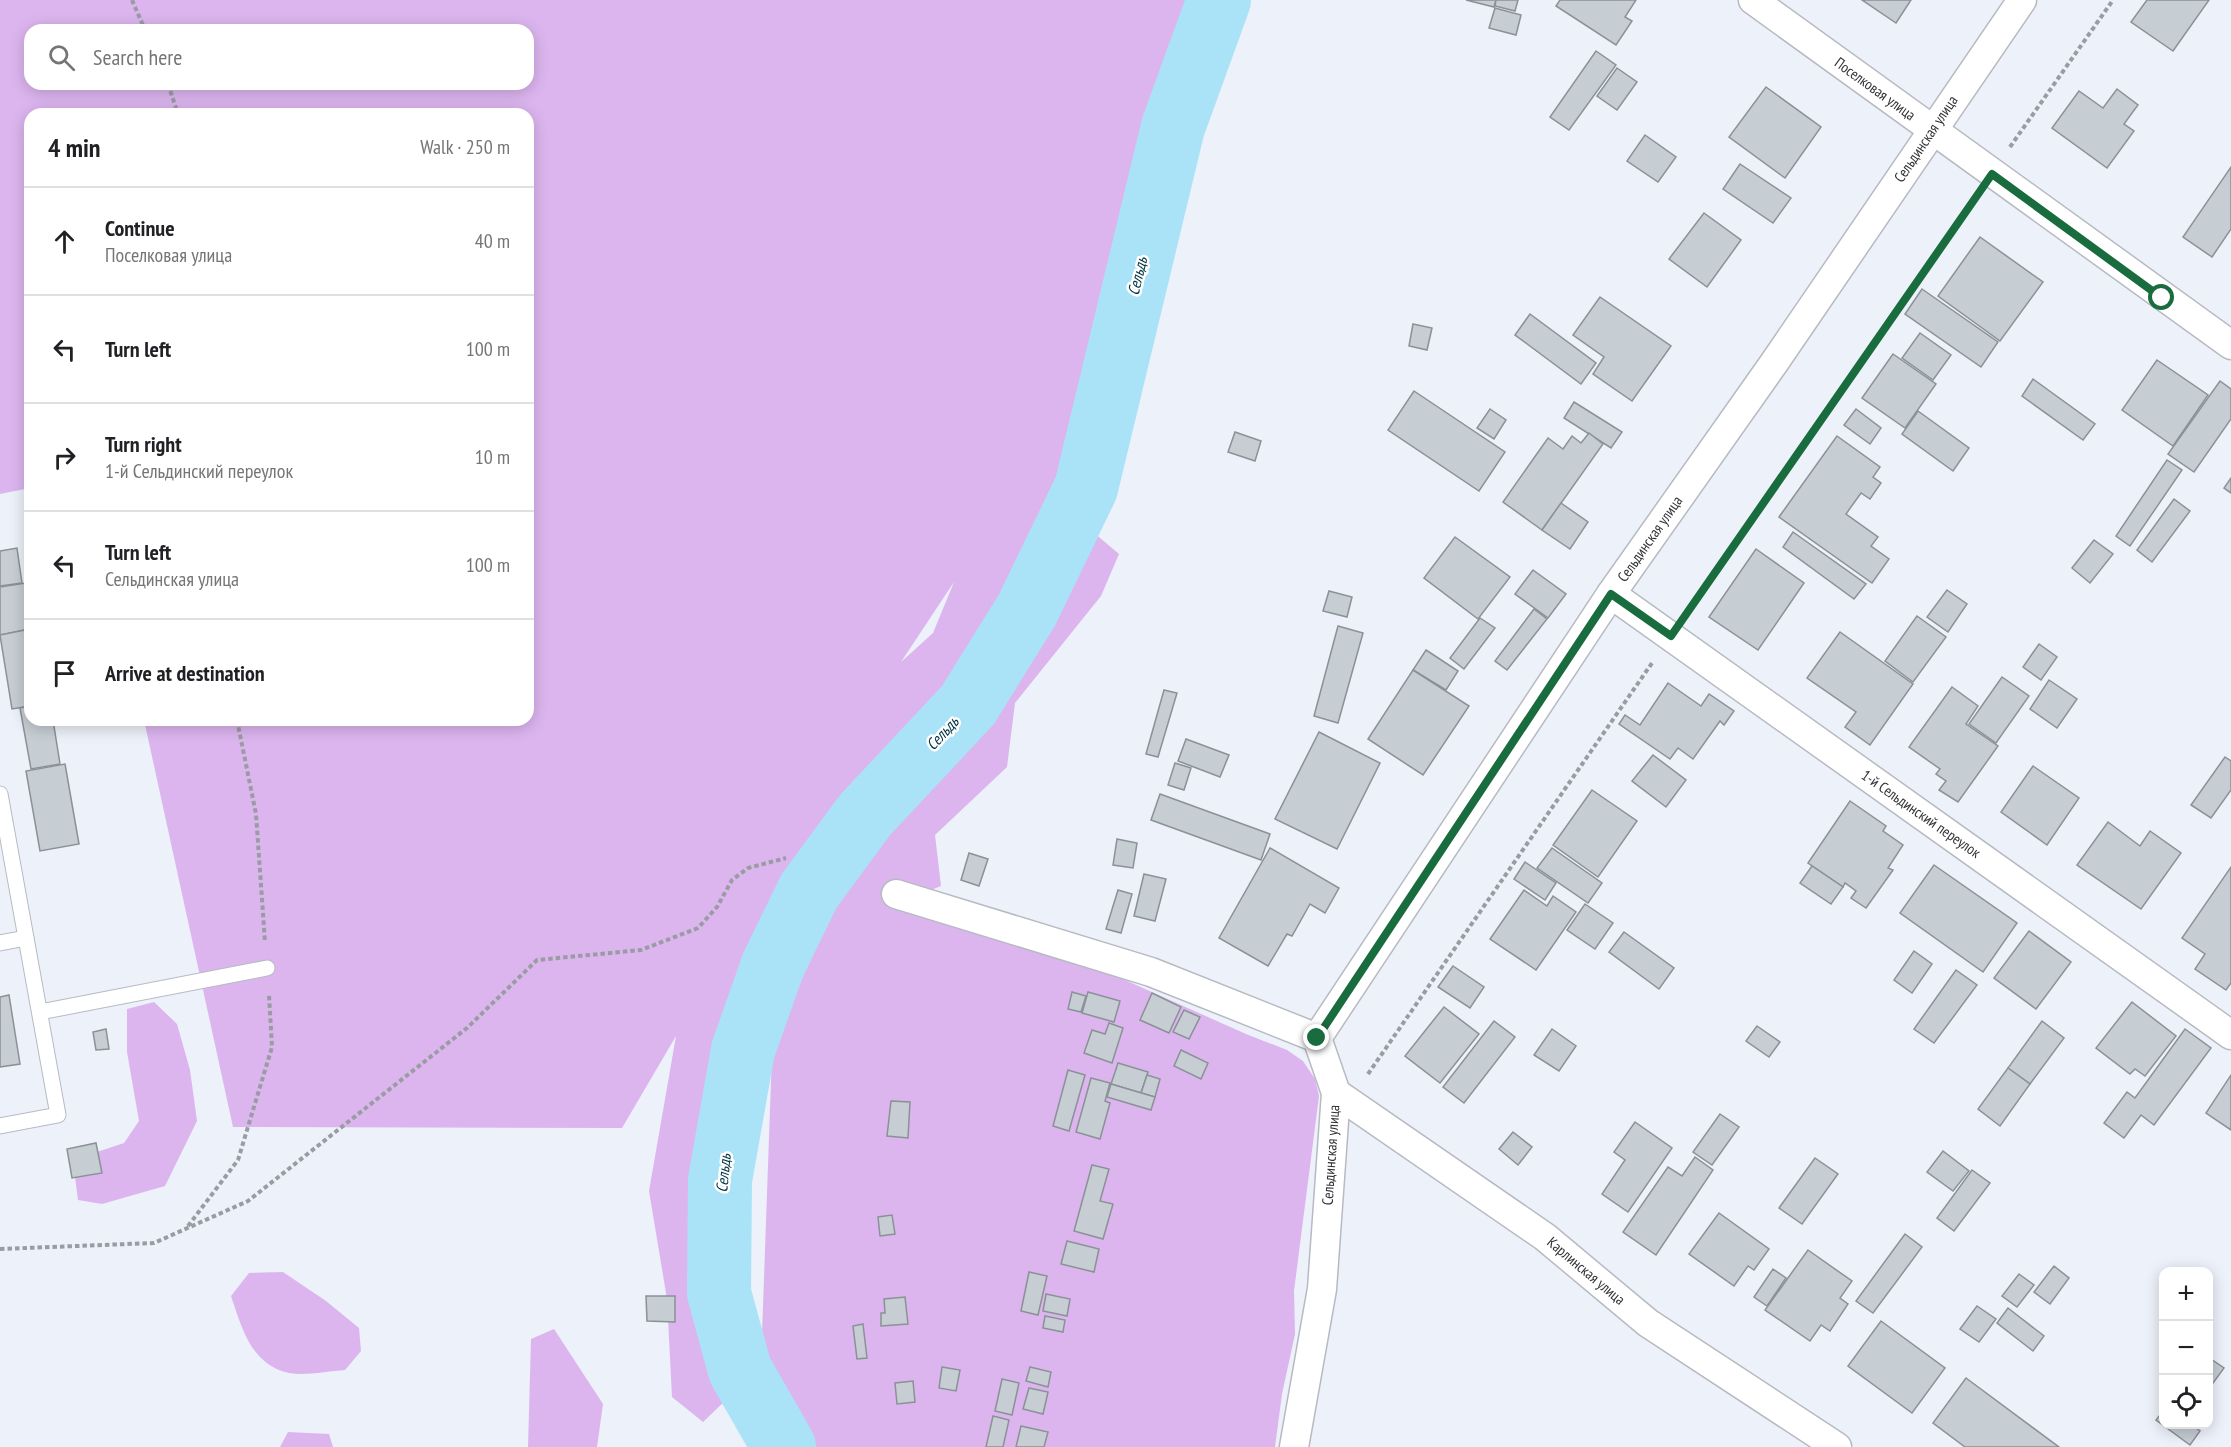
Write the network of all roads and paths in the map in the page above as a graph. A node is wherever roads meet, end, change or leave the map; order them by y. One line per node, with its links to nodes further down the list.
1 (132, 0): 5 (path)
2 (1753, 0): 8 (street, Поселковая улица)
3 (2022, 0): 8 (street, Сельдинская улица)
4 (2113, 0): 9 (path)
5 (142, 24)
6 (170, 90): 7 (path)
7 (176, 108)
8 (1932, 131): 9 (street, Поселковая улица); 11 (street, Сельдинская улица)
9 (1992, 174): 10 (street, Поселковая улица); 12 (path)
10 (2231, 345)
11 (1611, 594): 12 (street, 1-й Сельдинский переулок); 21 (street, Сельдинская улица)
12 (1671, 636): 20 (street, 1-й Сельдинский переулок); 22 (path)
13 (0, 794): 16 (lane)
14 (786, 858): 24 (path)
15 (896, 894): 21 (street)
16 (26, 938): 17 (lane); 19 (lane)
17 (0, 943)
18 (267, 968): 19 (lane)
19 (40, 1012): 23 (lane)
20 (2231, 1035)
21 (1317, 1038): 22 (street, Сельдинская улица)
22 (1342, 1098): 25 (street, Сельдинская улица); 26 (street, Карлинская улица)
23 (0, 1126)
24 (0, 1249)
25 (1294, 1447)
26 (1837, 1447)

